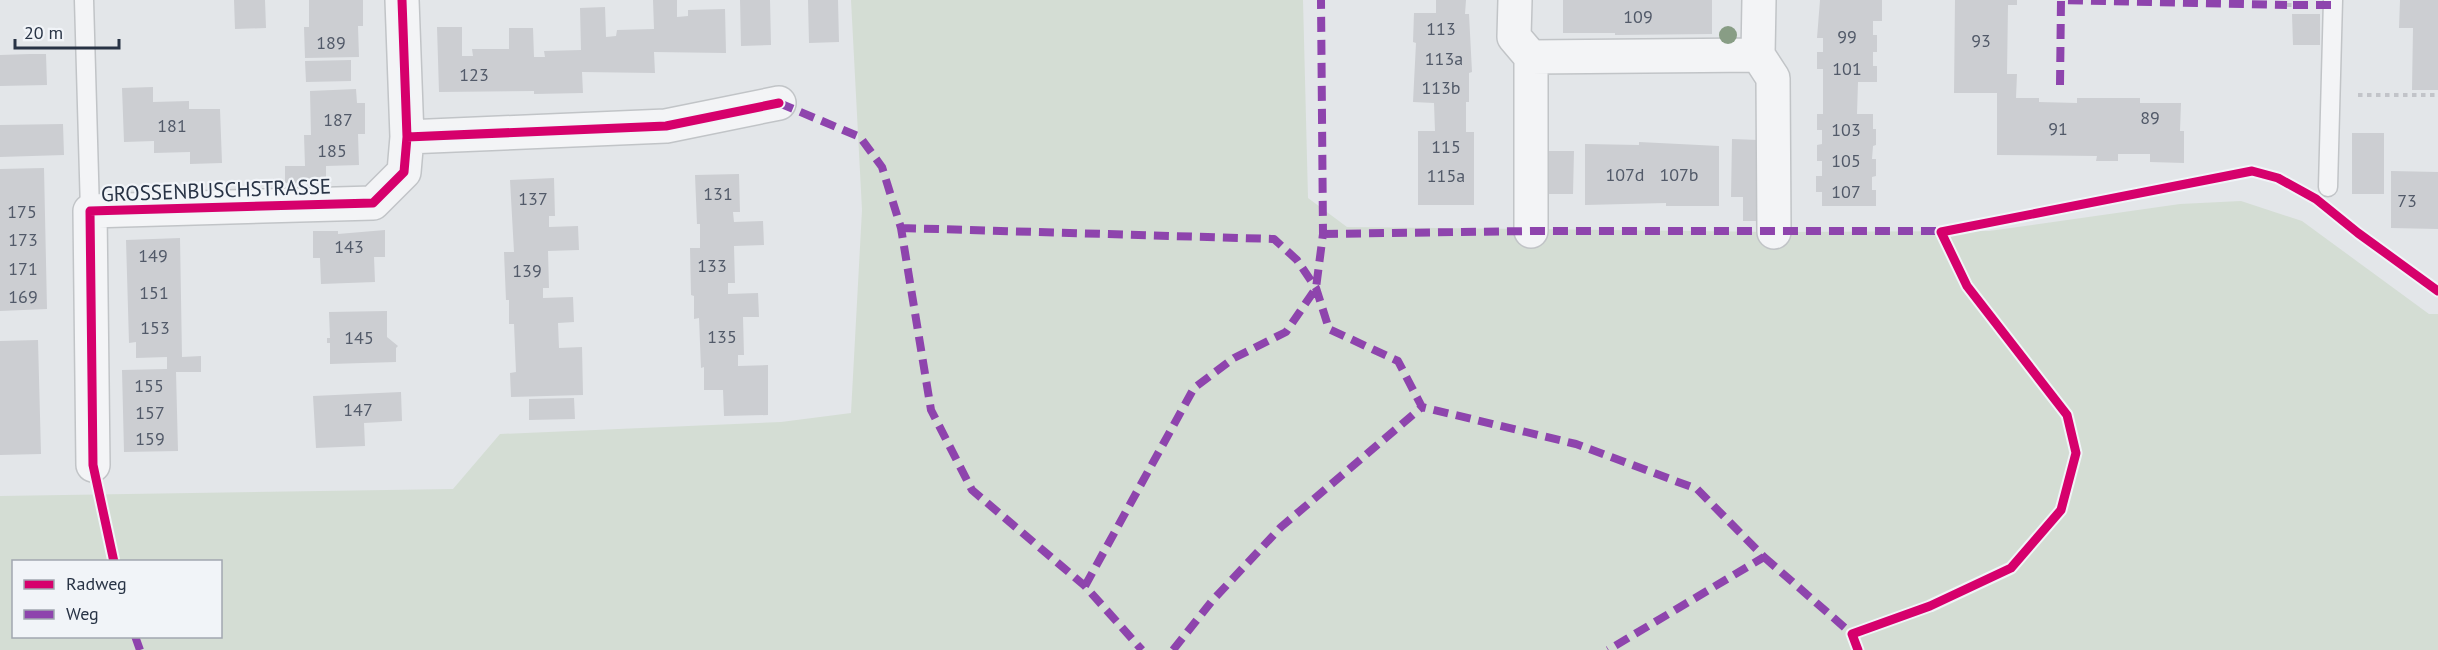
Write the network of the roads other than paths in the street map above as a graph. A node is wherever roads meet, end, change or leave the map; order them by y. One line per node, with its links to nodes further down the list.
1 (84, 0): 11 (lane)
2 (402, 0): 9 (street, GROSSENBUSCHSTRASSE)
3 (1515, 0): 7 (street)
4 (1758, 0): 6 (street)
5 (2333, 0): 10 (lane)
6 (1758, 56): 7 (street); 13 (street)
7 (1531, 57): 12 (street)
8 (779, 103): 9 (street)
9 (407, 137): 11 (street, GROSSENBUSCHSTRASSE)
10 (2328, 187)
11 (90, 211): 14 (street, GROSSENBUSCHSTRASSE)
12 (1531, 231)
13 (1774, 232)
14 (93, 465)

